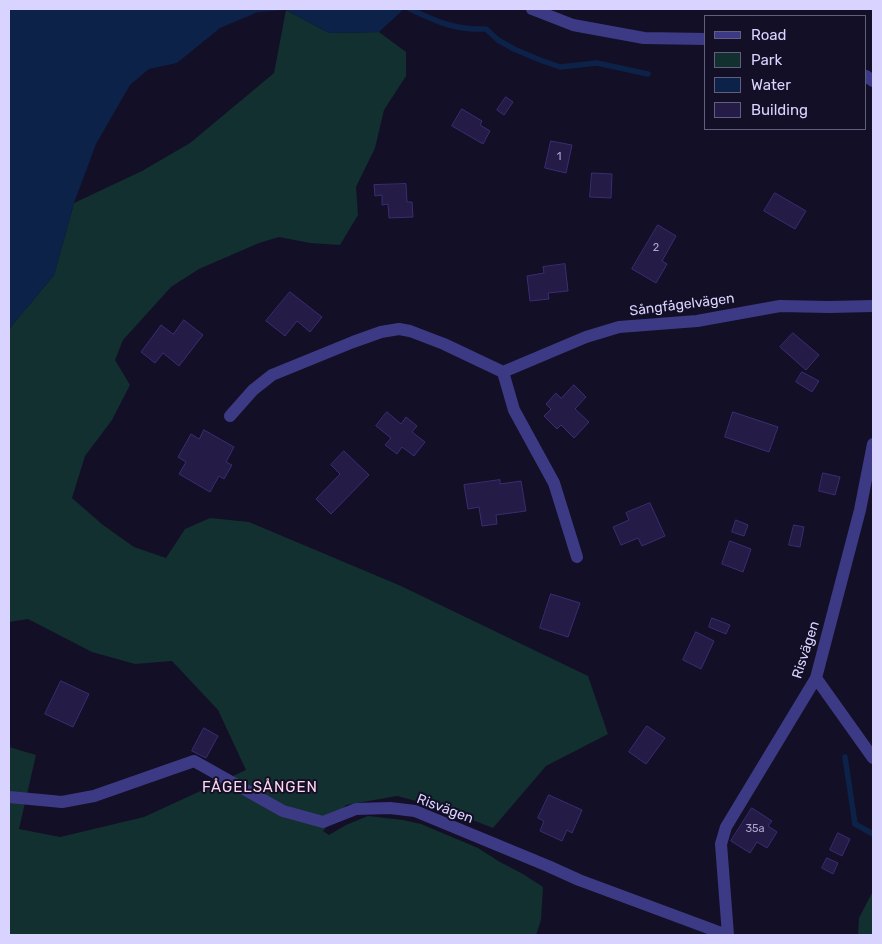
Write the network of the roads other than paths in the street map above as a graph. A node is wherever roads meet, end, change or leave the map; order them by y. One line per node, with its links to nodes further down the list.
1 (532, 9): 2 (street)
2 (704, 40)
3 (873, 306): 4 (street, Sångfågelvägen)
4 (503, 372): 5 (street); 7 (street)
5 (230, 416)
6 (873, 444): 8 (street, Risvägen)
7 (577, 558)
8 (816, 678): 9 (street); 11 (street, Risvägen)
9 (873, 758)
10 (9, 796): 11 (street, Risvägen)
11 (727, 935)

